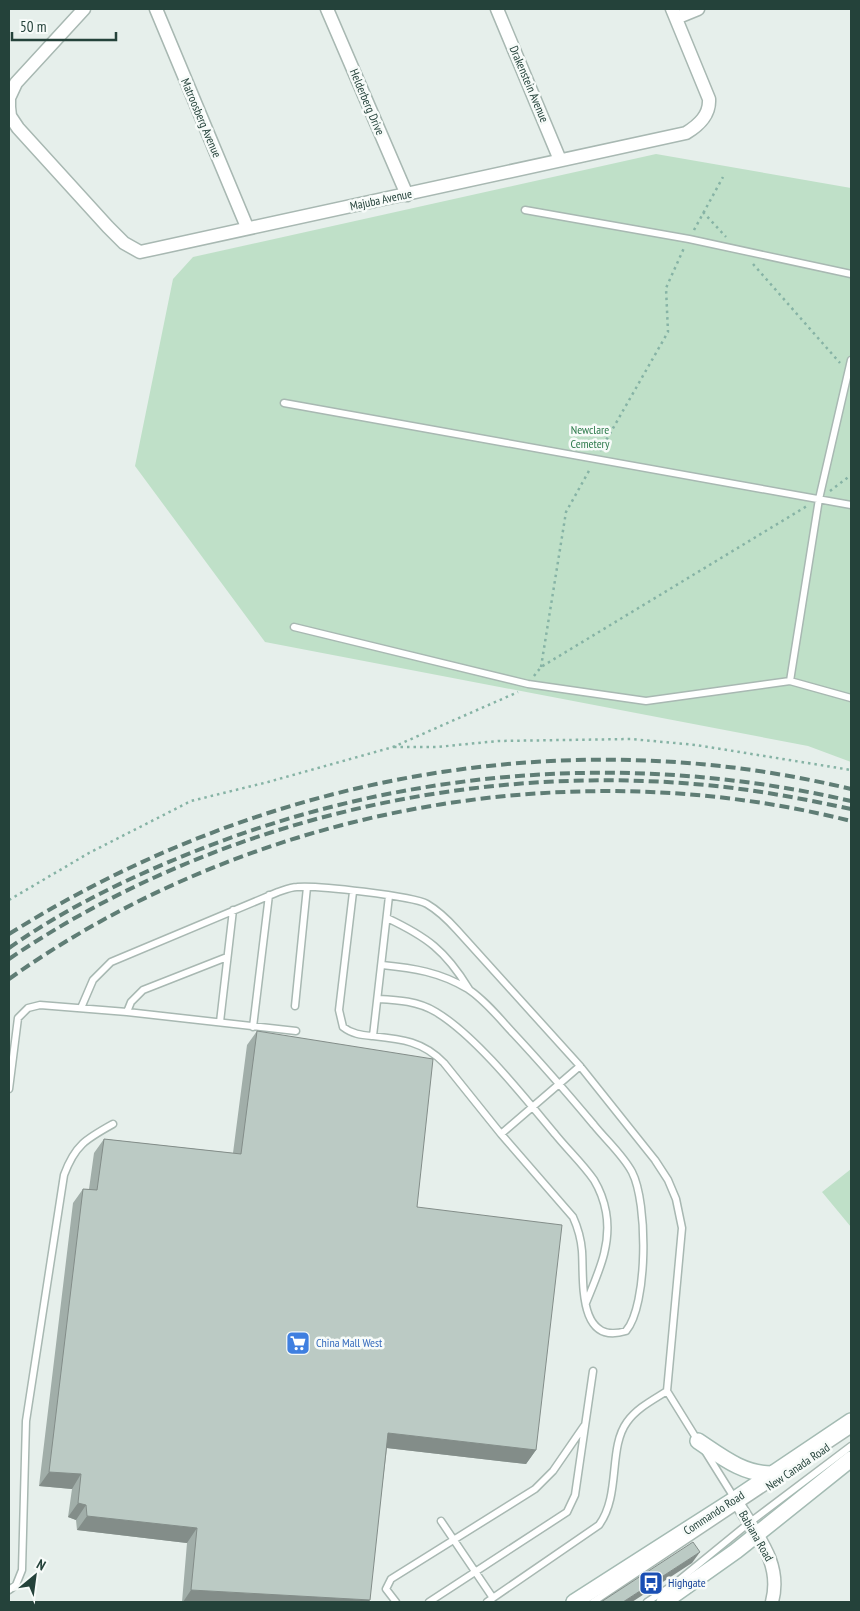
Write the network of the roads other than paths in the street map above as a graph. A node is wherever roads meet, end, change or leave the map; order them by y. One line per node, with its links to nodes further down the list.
1 (84, 9): 7 (street)
2 (156, 9): 11 (street, Matroosberg Avenue)
3 (327, 9): 9 (street, Helderberg Drive)
4 (497, 9): 8 (street, Drakenstein Avenue)
5 (698, 9): 6 (street)
6 (674, 14): 8 (street, Majuba Avenue)
7 (9, 98): 11 (street, Majuba Avenue)
8 (560, 160): 9 (street, Majuba Avenue)
9 (407, 195): 11 (street, Majuba Avenue)
10 (525, 210): 12 (lane)
11 (247, 227)
12 (851, 274)
13 (851, 360): 15 (lane)
14 (284, 403): 15 (lane)
15 (819, 499): 16 (lane); 18 (lane)
16 (851, 505)
17 (294, 627): 18 (lane)
18 (790, 681): 19 (lane)
19 (851, 698)
20 (307, 887): 21 (lane); 22 (lane); 30 (lane)
21 (353, 892): 23 (lane); 36 (lane)
22 (269, 895): 24 (lane); 34 (lane)
23 (389, 896): 25 (lane); 37 (lane)
24 (233, 910): 26 (lane); 31 (lane)
25 (387, 918): 27 (lane); 28 (lane)
26 (227, 957): 32 (lane); 33 (lane)
27 (382, 964): 28 (lane); 29 (lane)
28 (470, 990): 38 (lane)
29 (378, 999): 36 (lane); 40 (lane)
30 (295, 1006)
31 (81, 1008): 32 (lane); 39 (lane)
32 (127, 1012): 33 (lane)
33 (220, 1022): 34 (lane)
34 (253, 1027): 35 (lane)
35 (296, 1032)
36 (373, 1036): 42 (lane)
37 (580, 1066): 38 (lane); 45 (lane)
38 (560, 1083): 40 (lane); 43 (lane)
39 (9, 1089)
40 (532, 1107): 42 (lane); 43 (lane)
41 (113, 1124): 58 (lane)
42 (501, 1134): 43 (lane)
43 (585, 1304)
44 (593, 1371): 47 (lane)
45 (667, 1391): 49 (lane); 59 (lane)
46 (851, 1421): 52 (main road, Commando Road)
47 (586, 1423): 56 (lane); 57 (lane)
48 (851, 1430): 53 (lane, New Canada Road)
49 (698, 1441): 52 (main road); 53 (lane)
50 (851, 1446): 55 (lane, New Canada Road)
51 (851, 1459): 55 (main road)
52 (772, 1474): 53 (main road, Commando Road)
53 (737, 1503): 55 (street, Babiana Road); 62 (main road, Commando Road); 63 (lane, New Canada Road)
54 (441, 1521): 56 (lane)
55 (753, 1528): 64 (lane, New Canada Road); 65 (main road); 66 (street, Babiana Road)
56 (454, 1541): 57 (lane); 60 (lane)
57 (476, 1573): 59 (lane); 61 (lane)
58 (9, 1590)
59 (490, 1600)
60 (396, 1602)
61 (429, 1602)
62 (574, 1602)
63 (594, 1602)
64 (647, 1602)
65 (664, 1602)
66 (772, 1602)

